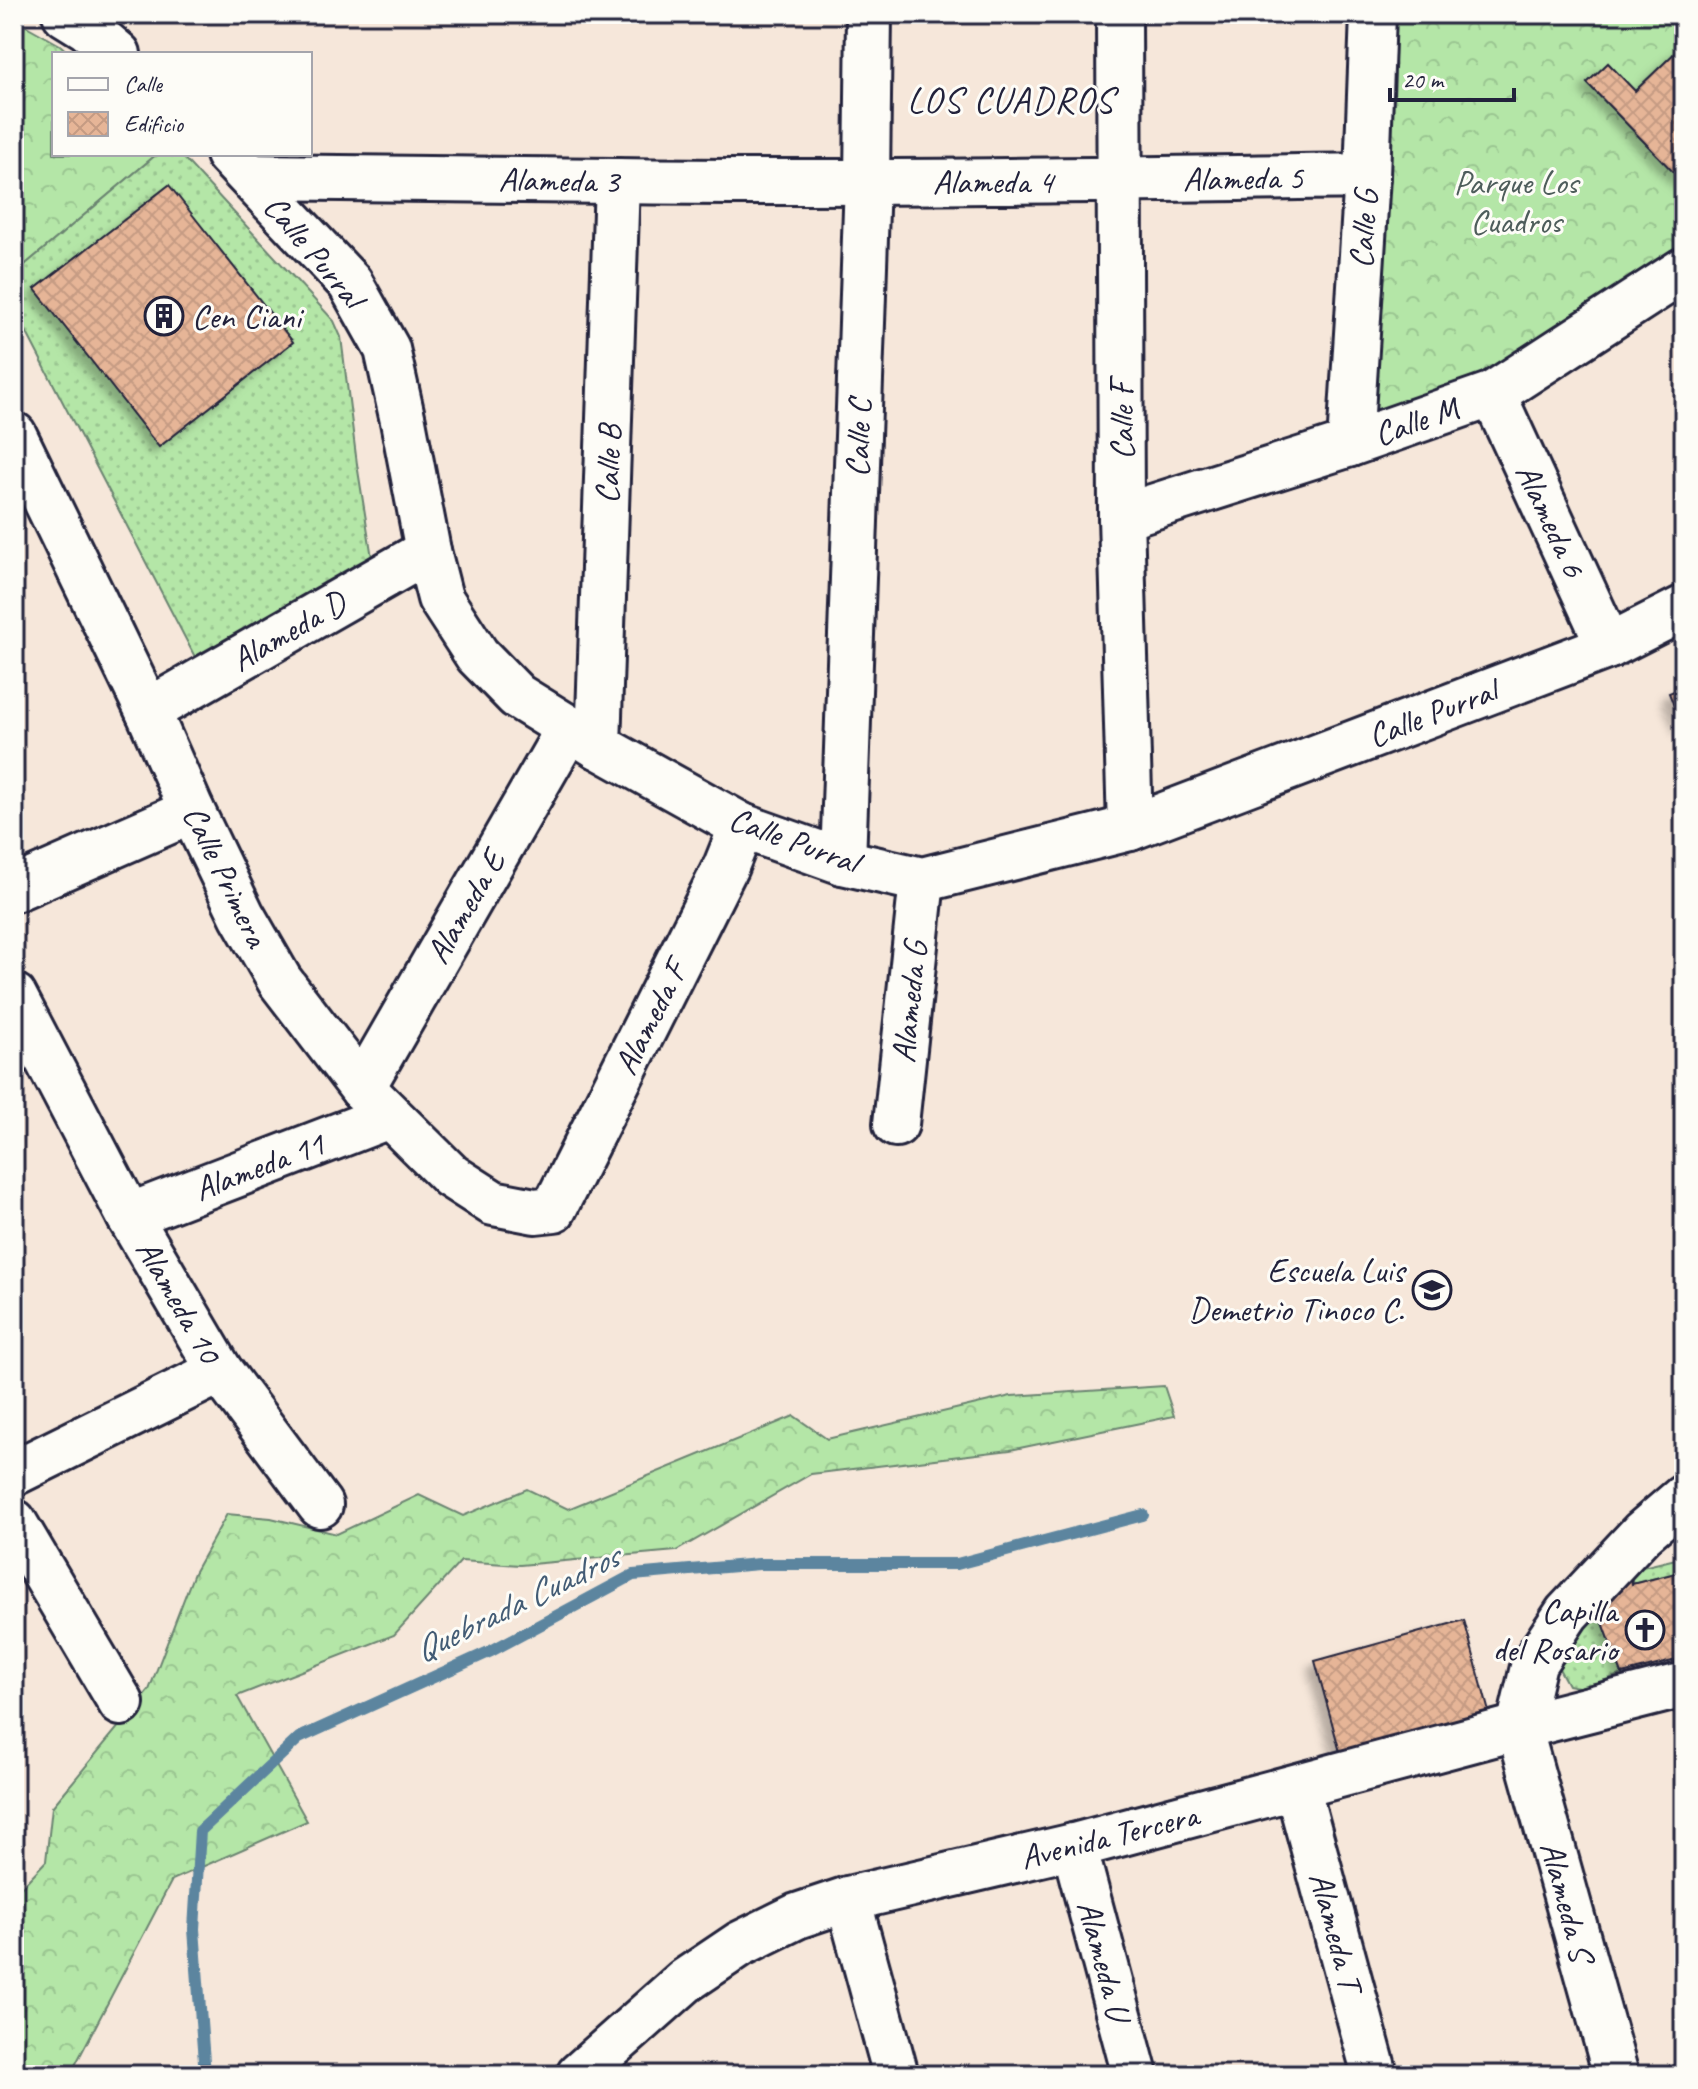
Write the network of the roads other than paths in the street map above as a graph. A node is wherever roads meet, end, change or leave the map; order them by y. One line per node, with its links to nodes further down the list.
1 (869, 14): 8 (street, Calle C)
2 (1119, 14): 6 (street, Calle F)
3 (1373, 14): 5 (street, Calle G)
4 (240, 166): 7 (street, Alameda 3); 14 (street, Calle Purral)
5 (1367, 176): 6 (street, Alameda 5); 12 (street, Calle G)
6 (1120, 180): 8 (street, Alameda 4); 13 (street, Calle F)
7 (617, 181): 8 (street, Alameda 3); 18 (street, Calle B)
8 (867, 181): 22 (street, Calle C)
9 (1684, 270): 10 (street, Calle M)
10 (1493, 394): 12 (street, Calle M); 16 (street, Alameda 6)
11 (14, 435): 17 (street, Calle Primera)
12 (1350, 444): 13 (street, Calle M)
13 (1121, 517): 21 (street, Calle F)
14 (428, 551): 17 (street, Alameda D); 18 (street, Calle Purral)
15 (1684, 608): 16 (street, Calle Purral)
16 (1609, 646): 21 (street, Calle Purral)
17 (148, 711): 19 (street, Calle Primera)
18 (584, 737): 20 (street, Calle Purral); 26 (street, Alameda E)
19 (192, 811): 24 (street); 26 (street, Calle Primera)
20 (742, 826): 22 (street, Calle Purral); 28 (street, Alameda F)
21 (1130, 828): 23 (street, Calle Purral)
22 (843, 862): 23 (street, Calle Purral)
23 (922, 880): 27 (street, Alameda G)
24 (14, 889)
25 (14, 996): 29 (street, Alameda 10)
26 (376, 1102): 28 (street, Calle Primera); 29 (street, Alameda 11)
27 (896, 1124)
28 (554, 1209)
29 (129, 1216): 30 (street, Alameda 10)
30 (220, 1371): 31 (street); 33 (street, Alameda 10)
31 (14, 1473)
32 (1684, 1497): 37 (street)
33 (320, 1505)
34 (14, 1522): 36 (street)
35 (1684, 1685): 37 (street, Avenida Tercera)
36 (121, 1703)
37 (1519, 1727): 38 (street, Avenida Tercera); 45 (street, Alameda S)
38 (1297, 1787): 39 (street, Avenida Tercera); 44 (street, Alameda T)
39 (1074, 1846): 40 (street, Avenida Tercera); 43 (street, Alameda U)
40 (848, 1899): 41 (street, Avenida Tercera); 42 (street)
41 (579, 2075)
42 (896, 2075)
43 (1135, 2075)
44 (1375, 2075)
45 (1616, 2075)

